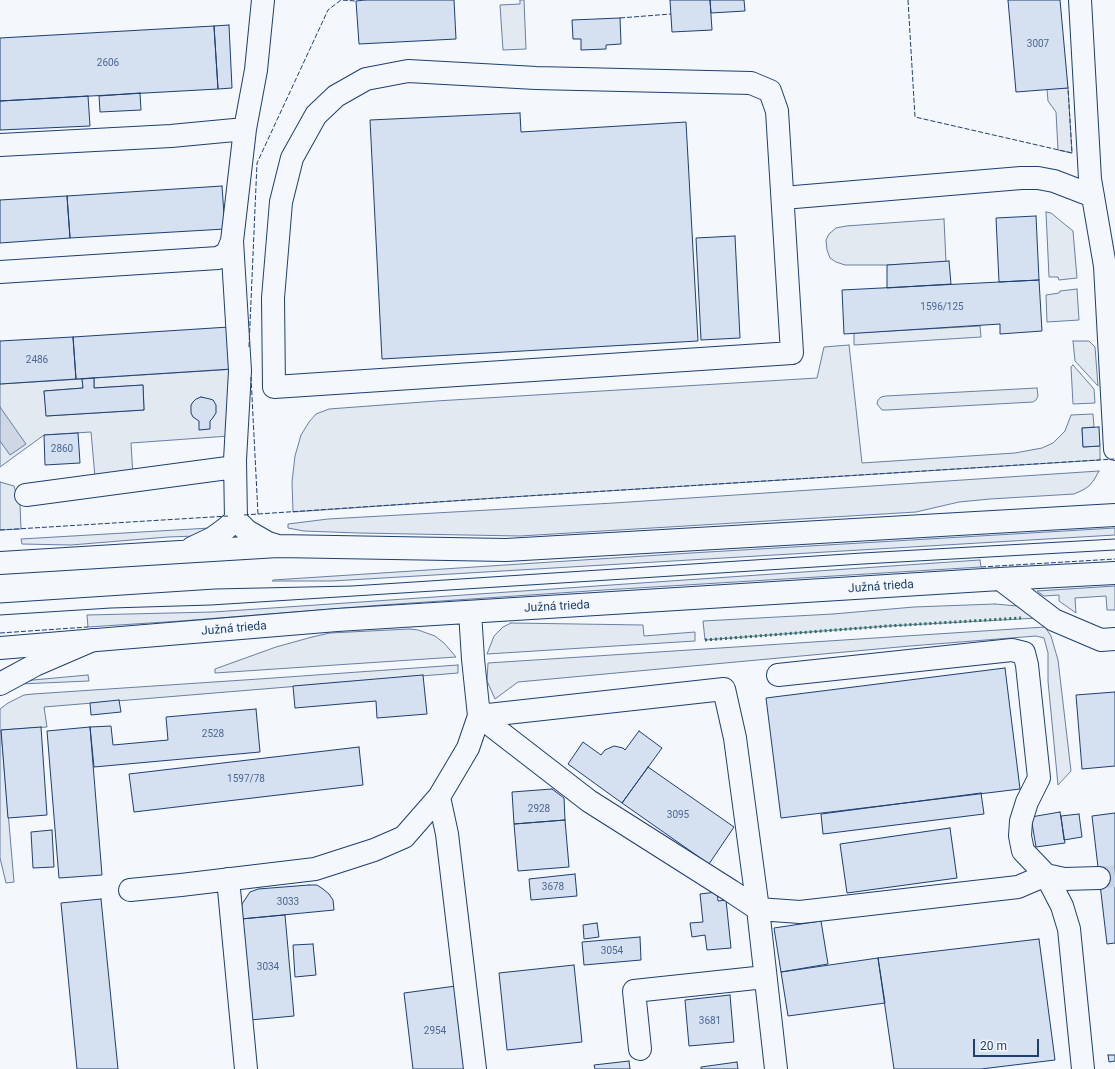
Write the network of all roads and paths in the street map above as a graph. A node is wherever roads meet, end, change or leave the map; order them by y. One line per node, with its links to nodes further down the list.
1 (263, 0): 3 (main road)
2 (1080, 0): 5 (main road)
3 (245, 129): 4 (main road); 7 (main road)
4 (0, 146)
5 (1093, 196): 6 (main road); 9 (main road)
6 (783, 198): 6 (main road)
7 (232, 241): 8 (main road); 10 (main road)
8 (0, 272)
9 (1115, 449)
10 (235, 468): 11 (main road); 13 (main road)
11 (26, 495)
12 (1115, 515): 14 (main road)
13 (236, 520): 14 (main road); 15 (main road)
14 (278, 546): 15 (main road)
15 (186, 552): 16 (main road)
16 (0, 563)
17 (1115, 573): 18 (main road, Južná trieda)
18 (1000, 579): 19 (main road, Južná trieda); 20 (main road)
19 (470, 612): 21 (main road, Južná trieda); 25 (main road)
20 (1115, 639)
21 (93, 640): 22 (main road, Južná trieda); 24 (main road)
22 (0, 648)
23 (778, 675): 27 (main road)
24 (0, 684)
25 (479, 716): 26 (main road); 31 (main road); 31 (main road)
26 (439, 797): 29 (main road); 35 (main road)
27 (1046, 875): 28 (main road); 31 (main road); 37 (main road)
28 (1099, 878)
29 (228, 879): 30 (main road); 34 (main road)
30 (130, 890)
31 (758, 909): 32 (main road)
32 (765, 977): 33 (main road); 36 (main road)
33 (640, 1049)
34 (246, 1069)
35 (475, 1069)
36 (776, 1069)
37 (1083, 1069)

